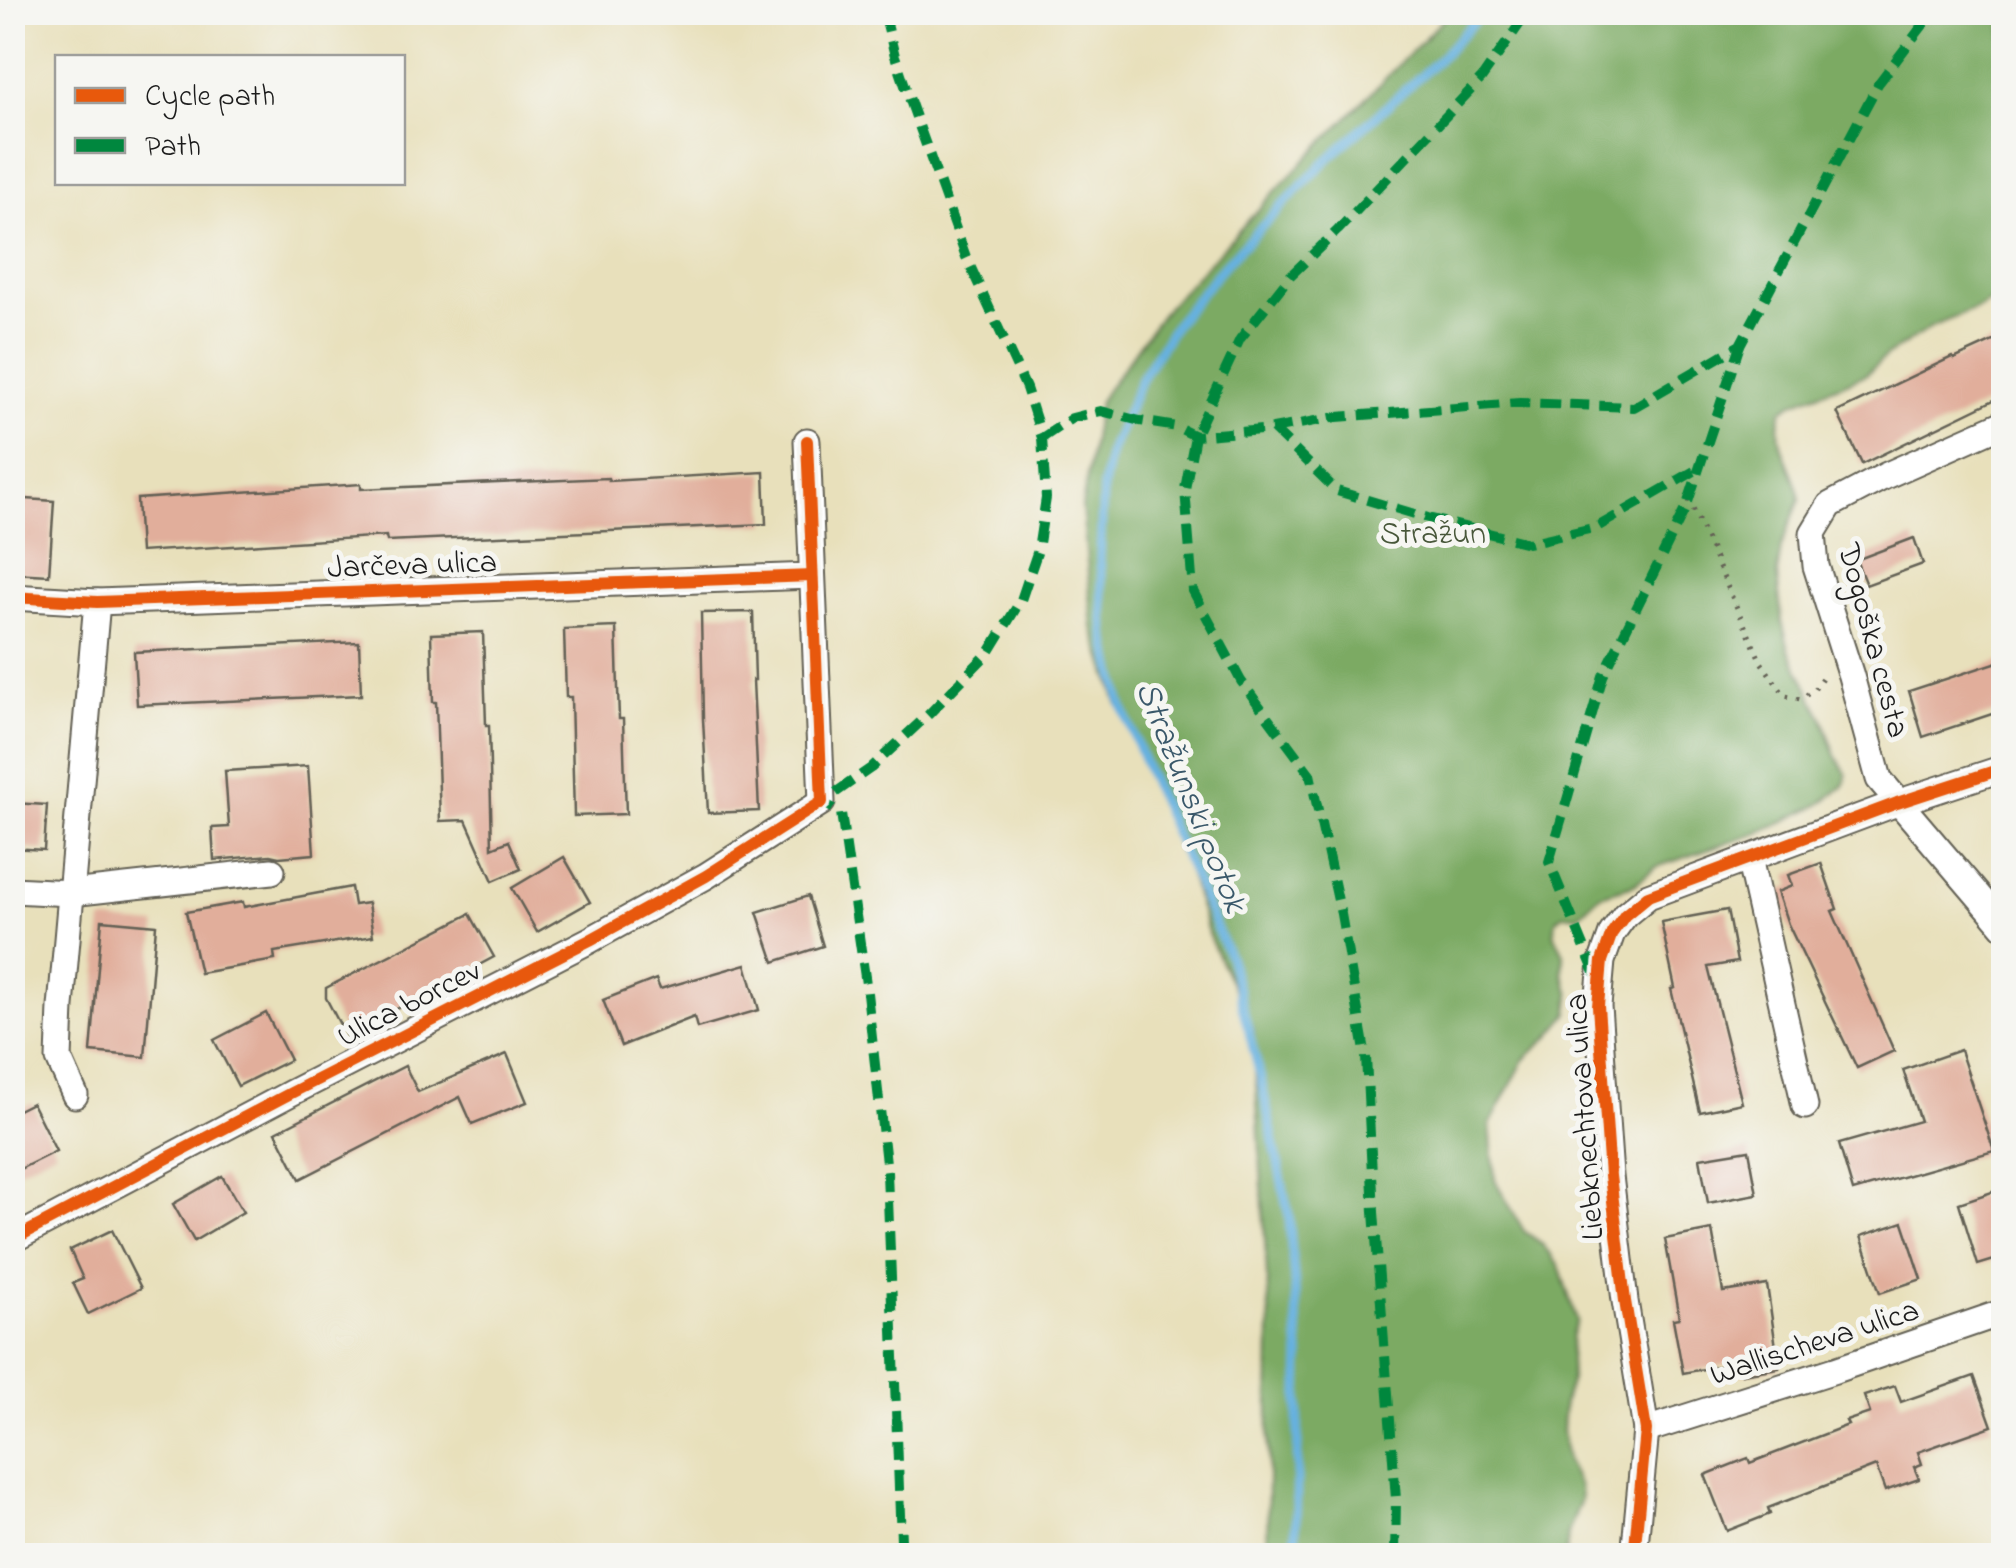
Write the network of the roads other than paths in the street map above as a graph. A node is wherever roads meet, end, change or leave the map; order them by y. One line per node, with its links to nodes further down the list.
1 (2004, 423): 7 (street, Dogoška cesta)
2 (807, 441): 3 (street)
3 (812, 576): 5 (street, Jarčeva ulica); 15 (street, Ulica borcev)
4 (12, 597): 5 (street, Jarčeva ulica)
5 (96, 602): 11 (street)
6 (2004, 768): 7 (street, Liebknechtova ulica)
7 (1897, 803): 8 (street, Liebknechtova ulica); 12 (street, Dogoška cesta)
8 (1748, 858): 14 (street); 17 (street, Liebknechtova ulica)
9 (272, 871): 11 (street)
10 (12, 890): 11 (street)
11 (71, 892): 13 (street)
12 (2004, 926)
13 (75, 1095)
14 (1805, 1106)
15 (12, 1240)
16 (2004, 1312): 17 (street, Wallischeva ulica)
17 (1646, 1430): 18 (street, Liebknechtova ulica)
18 (1634, 1556)

